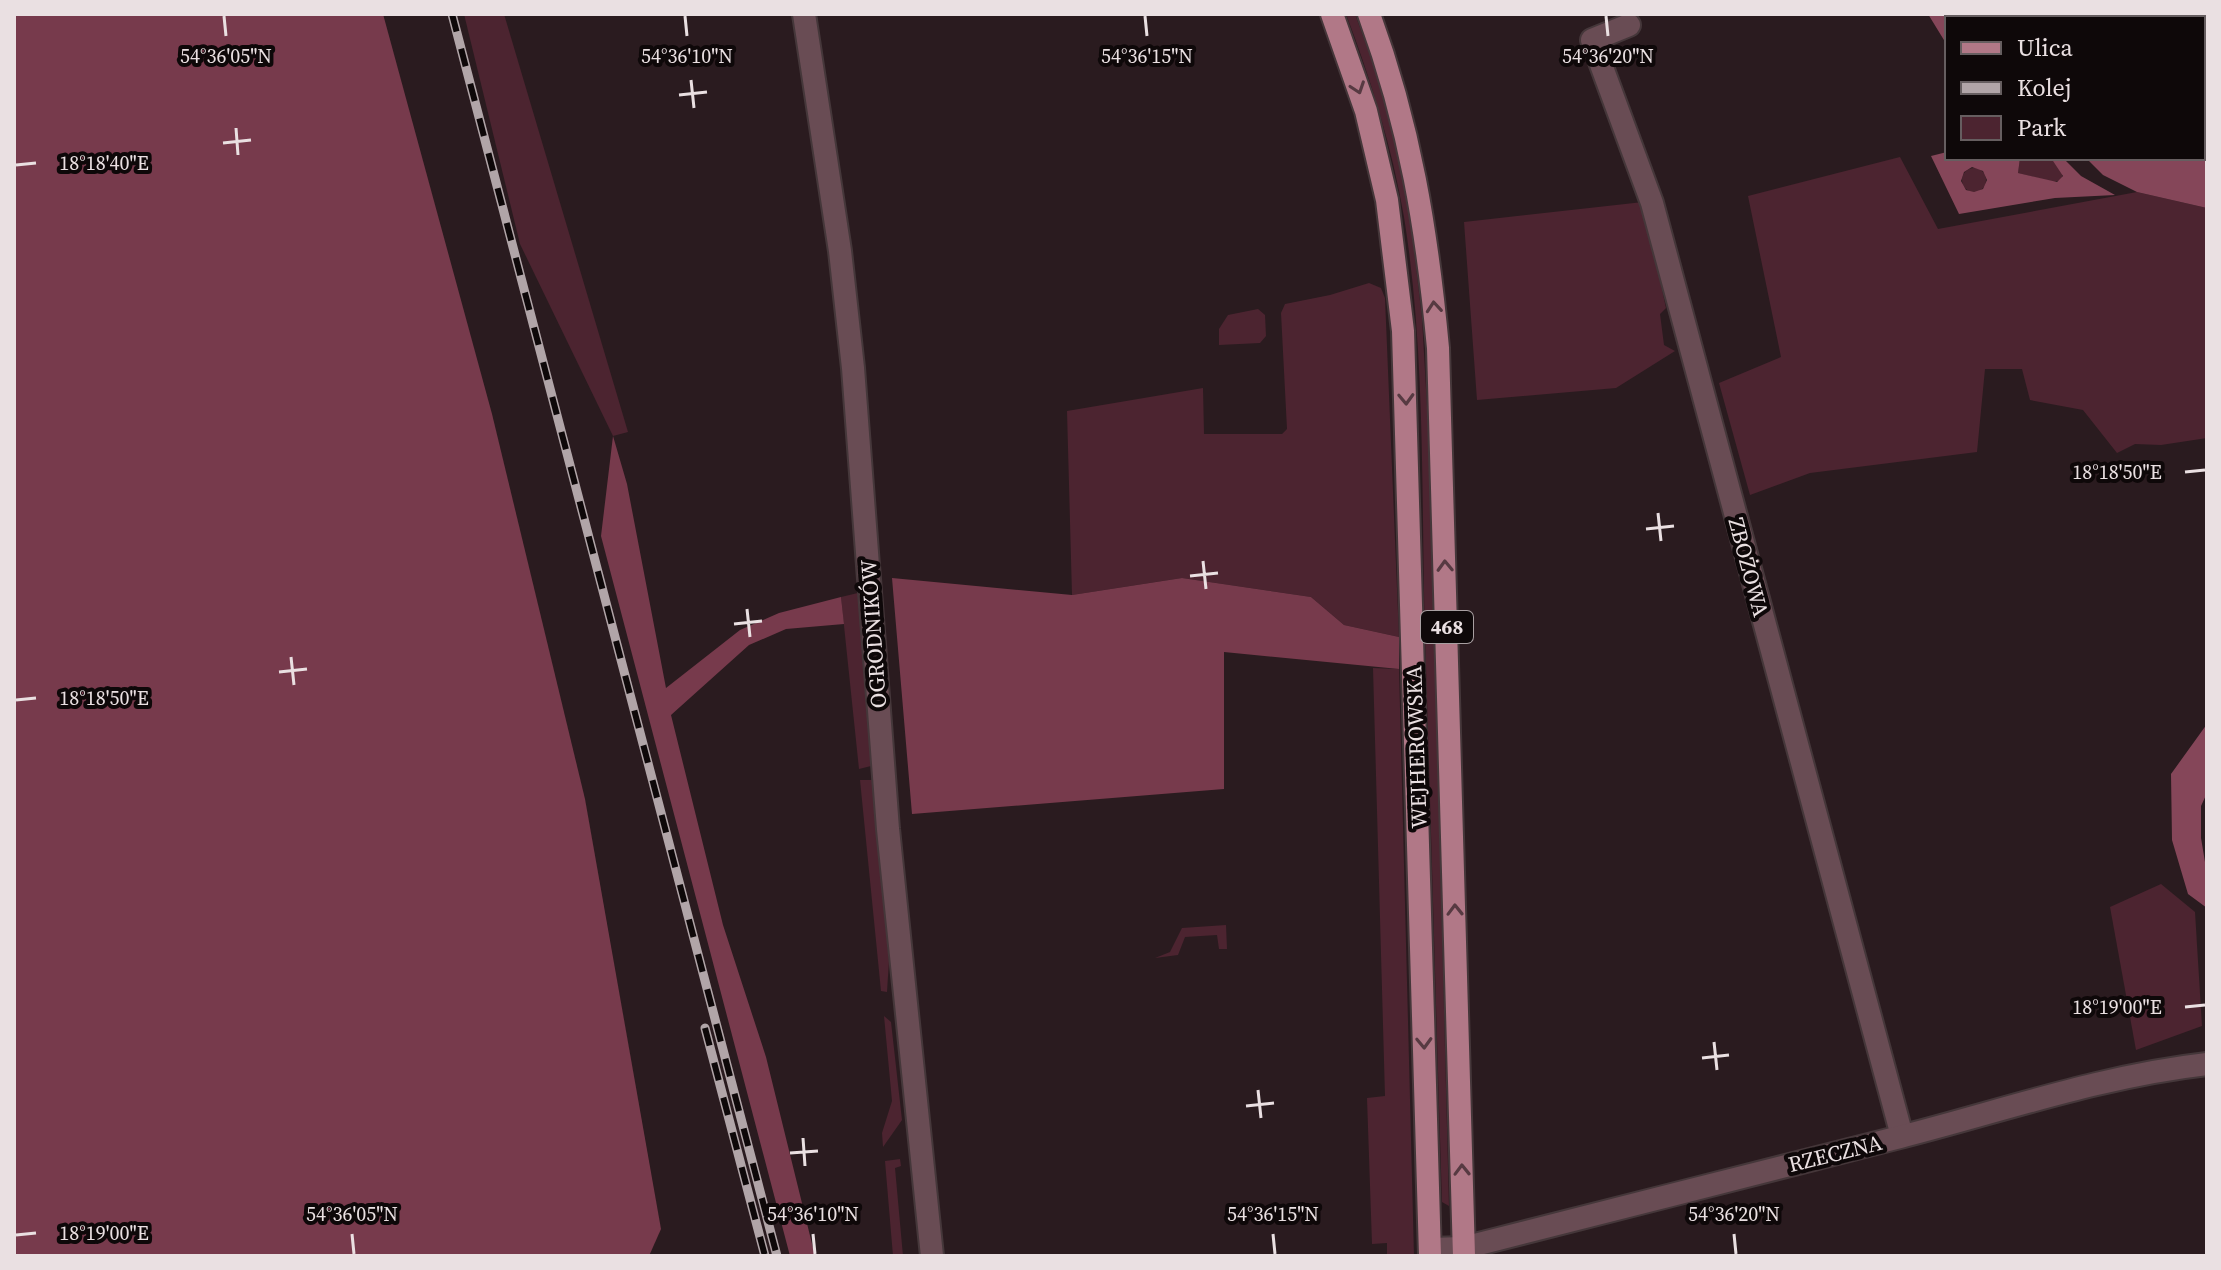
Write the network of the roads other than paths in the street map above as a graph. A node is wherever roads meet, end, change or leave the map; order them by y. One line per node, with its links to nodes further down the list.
1 (804, 14): 9 (street, OGRODNIKÓW)
2 (1332, 14): 8 (main road, WEJHEROWSKA / 468, one-way to 8)
3 (1369, 14): 7 (main road, WEJHEROWSKA / 468, one-way to 3)
4 (1629, 25): 6 (street, ZBOŻOWA)
5 (2207, 1064): 6 (street, RZECZNA)
6 (1902, 1136): 7 (street, RZECZNA)
7 (1464, 1252): 8 (street, WEJHEROWSKA)
8 (1430, 1253)
9 (932, 1256)

